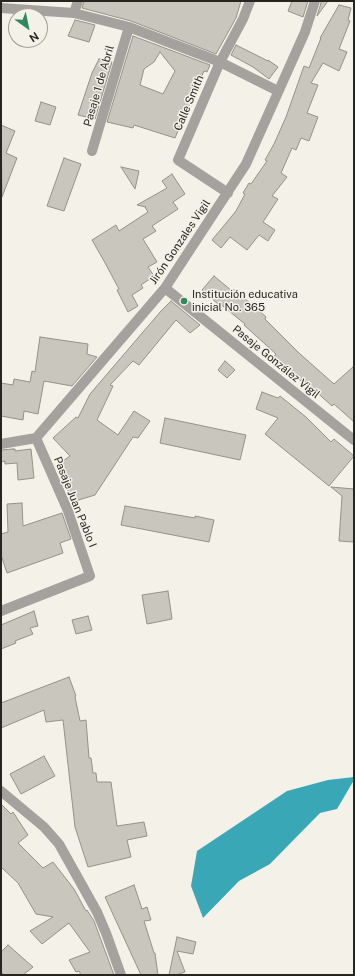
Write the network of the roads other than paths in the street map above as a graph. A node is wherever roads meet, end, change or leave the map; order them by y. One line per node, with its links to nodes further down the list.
1 (78, 1): 5 (street)
2 (250, 1): 7 (street, Calle Smith)
3 (315, 1): 8 (street, Jirón Gonzales Vigil)
4 (1, 8): 5 (street)
5 (74, 13): 6 (street)
6 (129, 27): 7 (street); 9 (street, Pasaje 1 de Abril)
7 (220, 62): 8 (street); 10 (street, Calle Smith)
8 (278, 91): 10 (street, Jirón Gonzales Vigil)
9 (92, 151)
10 (228, 193): 11 (street, Jirón Gonzales Vigil)
11 (165, 288): 12 (street, Jirón Gonzales Vigil); 13 (street, Pasaje González Vigil)
12 (36, 438): 14 (street); 15 (street, Pasaje Juan Pablo I)
13 (354, 440)
14 (1, 444)
15 (1, 611)
16 (1, 792): 17 (street)
17 (121, 975)

